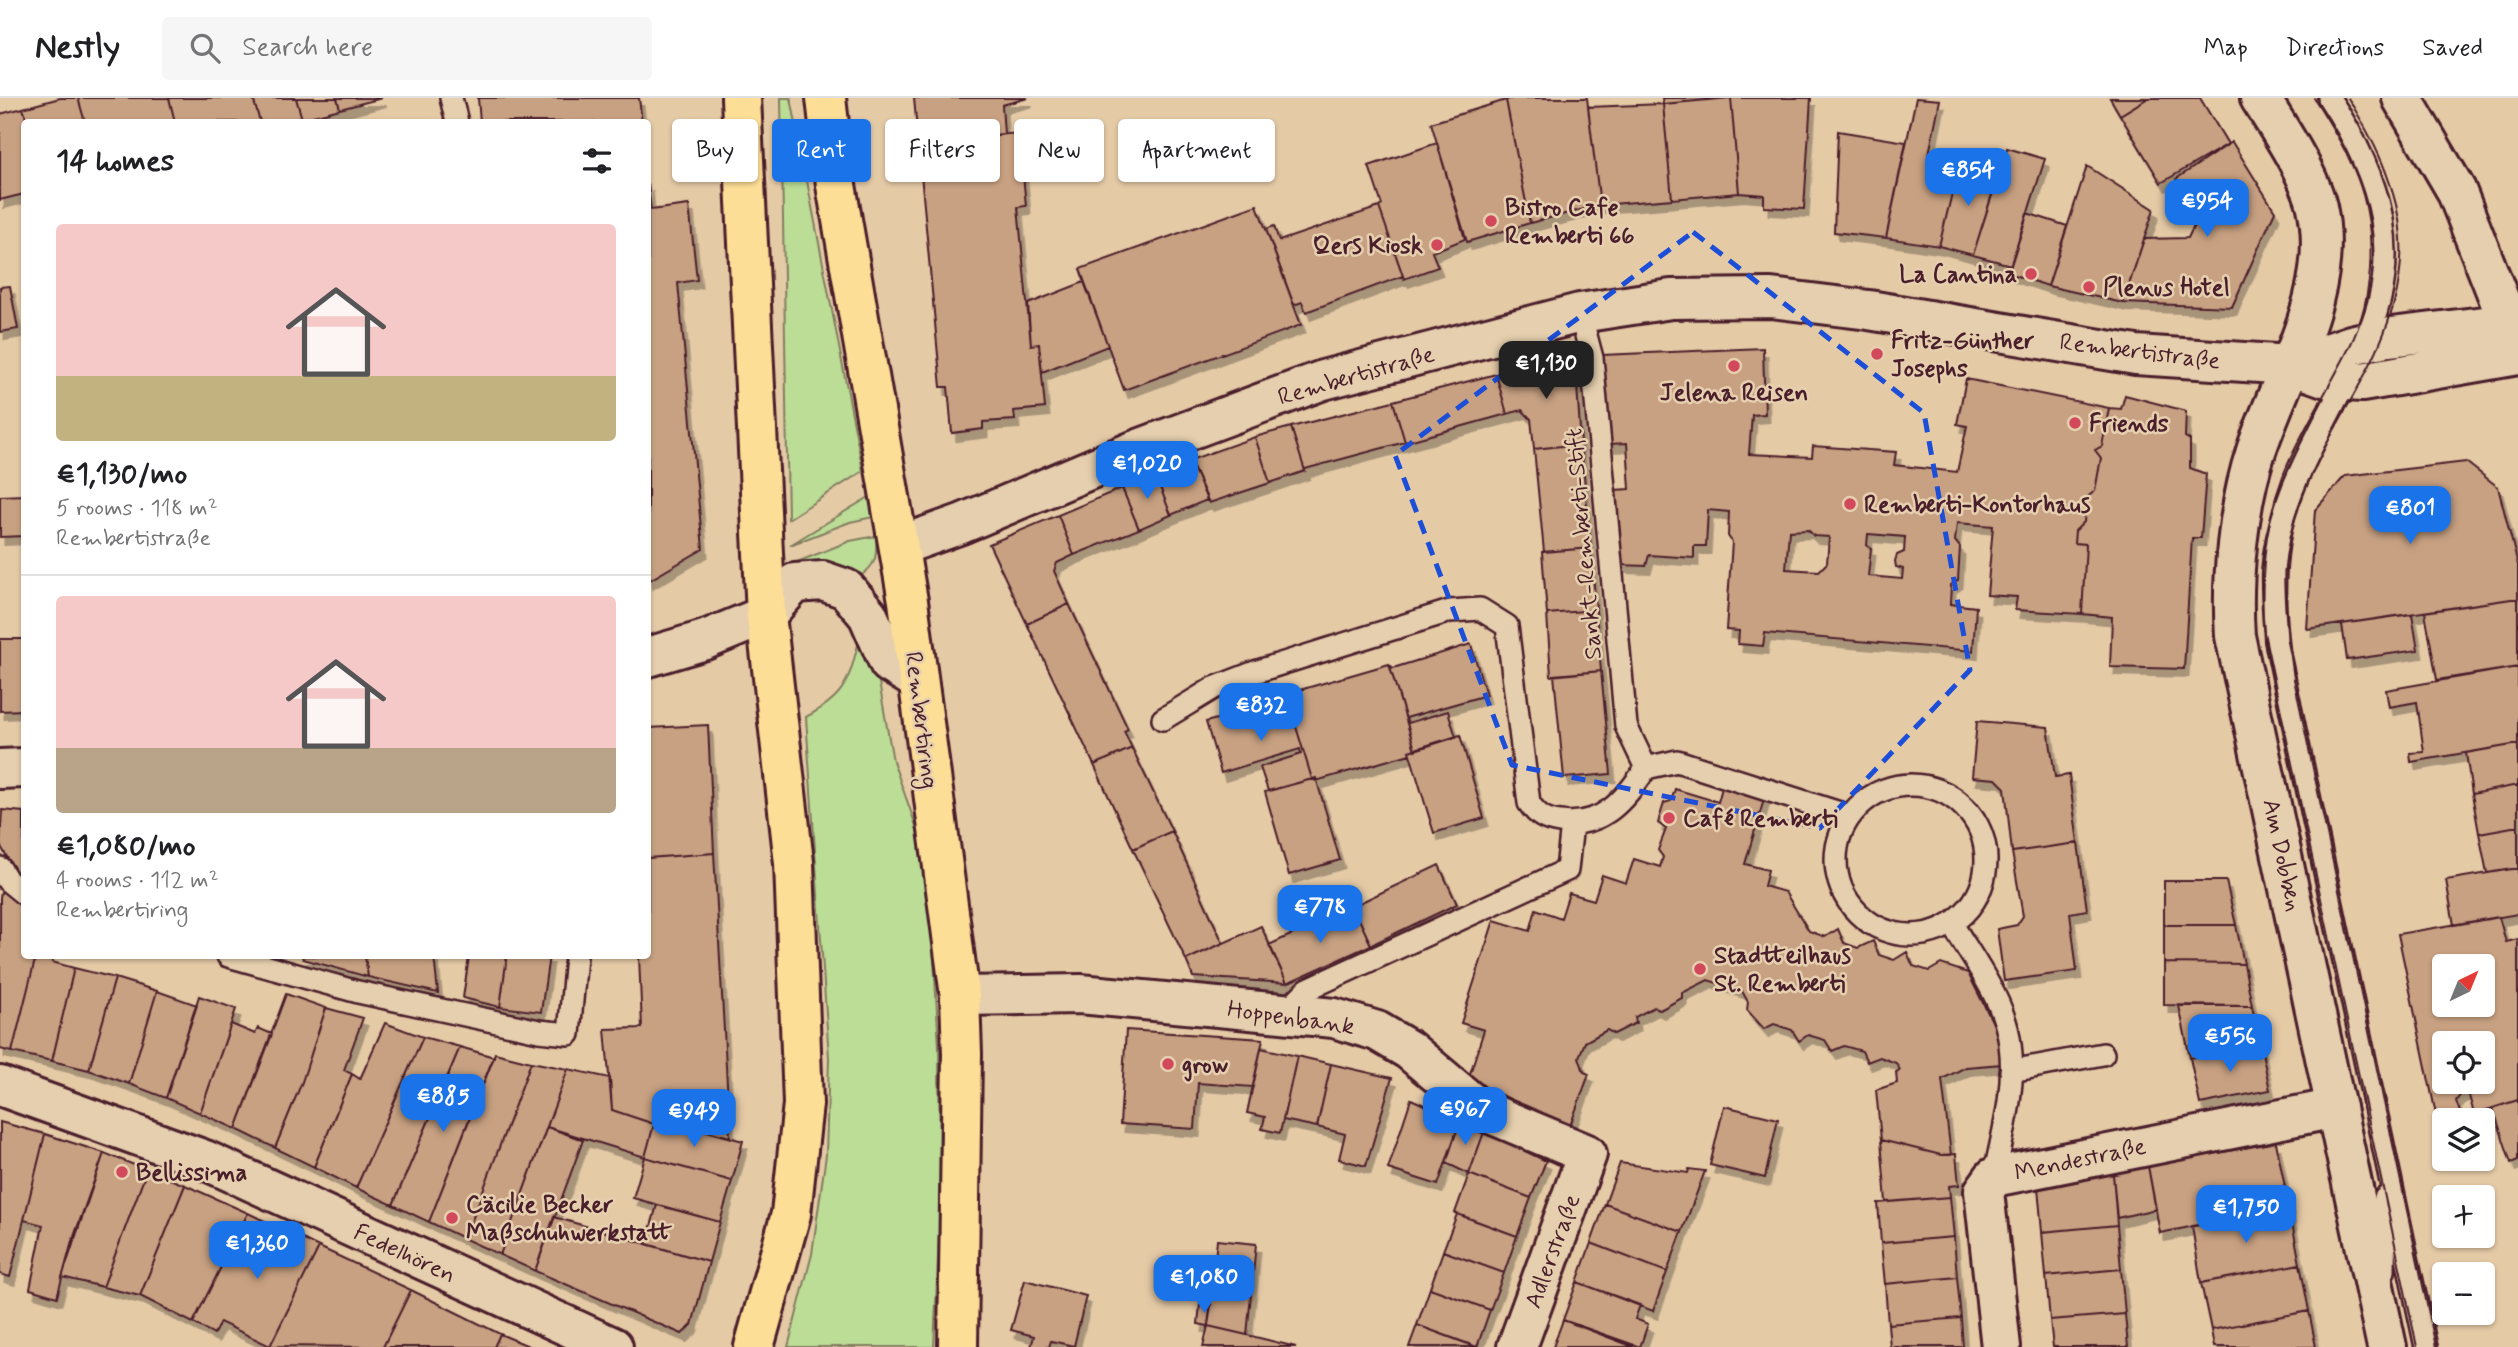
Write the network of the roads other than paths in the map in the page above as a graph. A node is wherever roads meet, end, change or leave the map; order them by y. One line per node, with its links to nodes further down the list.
1 (451, 98): 7 (lane)
2 (741, 98): 14 (main road)
3 (826, 98): 13 (main road, Rembertiring)
4 (2260, 98): 11 (street, Am Dobben)
5 (2329, 98): 10 (lane)
6 (2402, 98): 9 (street)
7 (456, 119)
8 (1580, 313): 11 (street, Rembertistraße); 13 (street, Rembertistraße); 19 (lane, Sankt-Remberti-Stift)
9 (2516, 336): 10 (street); 12 (street)
10 (2365, 342): 11 (street); 12 (lane)
11 (2291, 365): 12 (street); 33 (street, Am Dobben)
12 (2346, 381): 35 (lane)
13 (899, 546): 16 (main road, Rembertiring)
14 (766, 615): 15 (street); 16 (street); 39 (main road)
15 (651, 656)
16 (917, 680): 28 (main road, Rembertiring)
17 (1163, 719): 22 (lane)
18 (21, 768): 20 (street)
19 (1646, 768): 21 (lane); 22 (lane)
20 (0, 769)
21 (1849, 816): 25 (lane); 25 (lane)
22 (1572, 824): 29 (lane)
23 (0, 868): 24 (lane)
24 (21, 892)
25 (1952, 924): 31 (lane)
26 (239, 959): 27 (lane)
27 (576, 959)
28 (960, 996): 29 (street, Hoppenbank); 40 (main road, Rembertiring)
29 (1286, 1012): 34 (street, Hoppenbank)
30 (2103, 1054): 31 (lane)
31 (2011, 1071): 36 (lane)
32 (0, 1086): 38 (street, Fedelhören)
33 (2336, 1108): 36 (street, Mendestraße); 37 (street, Am Dobben)
34 (1587, 1154): 41 (street, Adlerstraße)
35 (2386, 1164): 37 (lane); 43 (lane)
36 (1989, 1184): 42 (street, Mendestraße)
37 (2385, 1339)
38 (613, 1347)
39 (754, 1347)
40 (958, 1347)
41 (1517, 1347)
42 (2001, 1347)
43 (2426, 1347)

